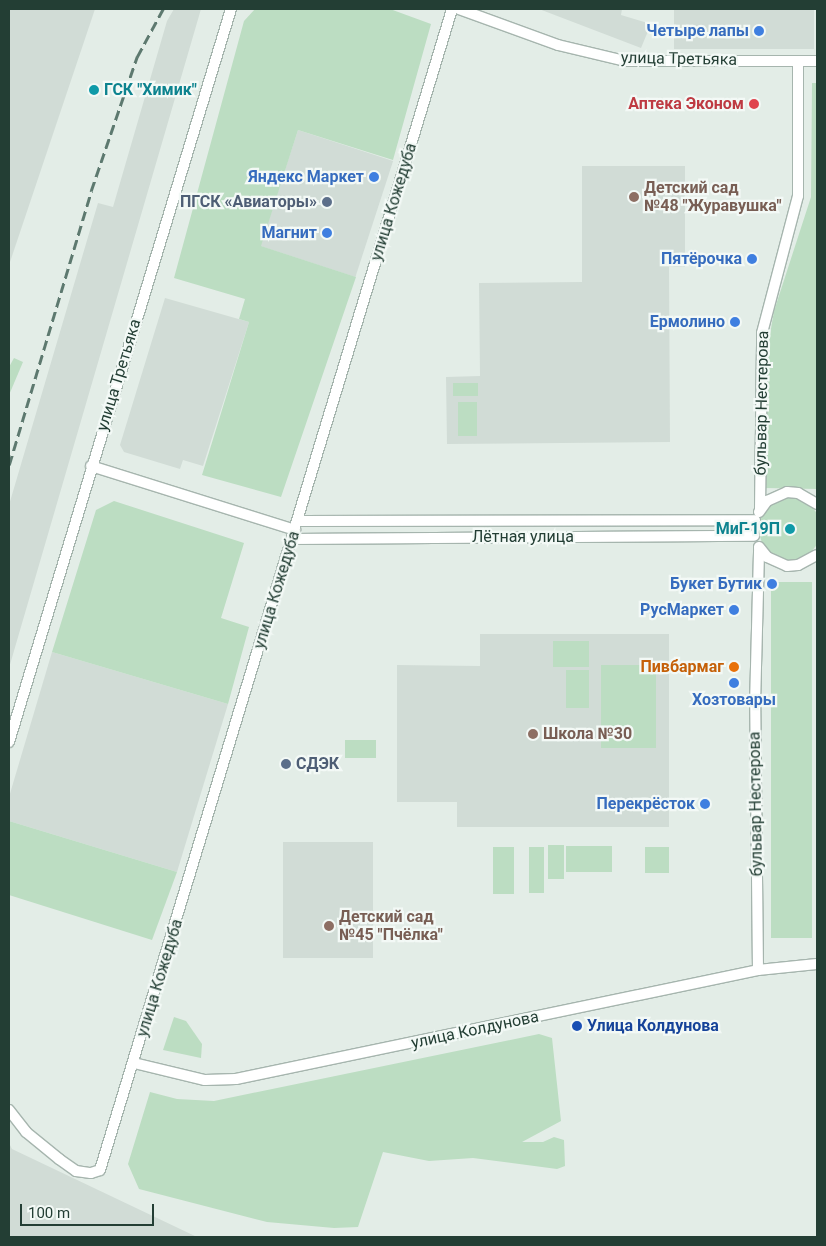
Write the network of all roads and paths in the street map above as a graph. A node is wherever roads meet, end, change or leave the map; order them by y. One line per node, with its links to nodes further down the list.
1 (231, 9): 6 (street, улица Третьяка)
2 (452, 9): 10 (street, улица Кожедуба)
3 (458, 9): 4 (street, улица Третьяка)
4 (798, 61): 5 (street, улица Третьяка); 8 (street, бульвар Нестерова)
5 (817, 61)
6 (91, 466): 10 (street, Лётная улица); 14 (street, улица Третьяка)
7 (817, 504): 8 (street)
8 (760, 509): 9 (street)
9 (755, 520): 10 (street, Лётная улица); 11 (street)
10 (295, 530): 11 (street, Лётная улица); 17 (street, улица Кожедуба)
11 (754, 536): 12 (street)
12 (760, 548): 13 (street); 16 (street, бульвар Нестерова)
13 (817, 555)
14 (9, 742)
15 (817, 964): 16 (street, улица Колдунова)
16 (758, 970): 17 (street, улица Колдунова)
17 (134, 1063): 18 (street, улица Кожедуба)
18 (9, 1110)

